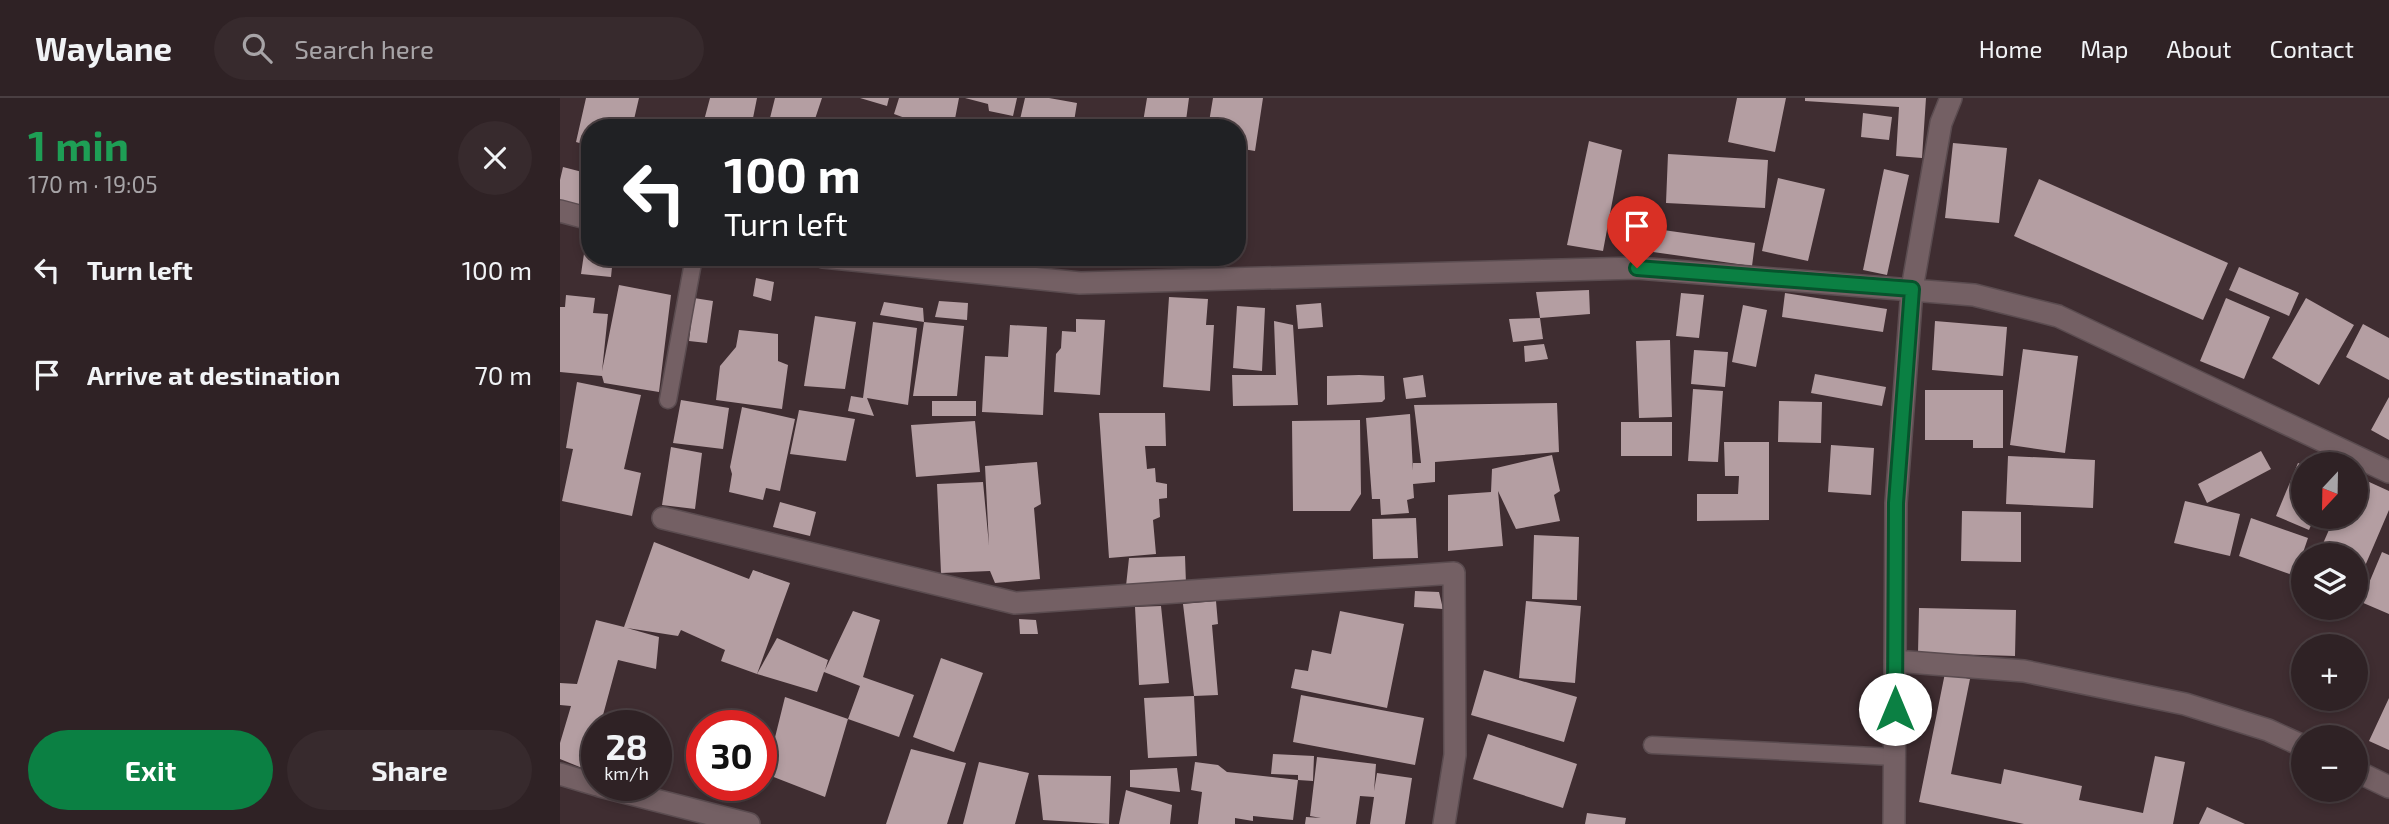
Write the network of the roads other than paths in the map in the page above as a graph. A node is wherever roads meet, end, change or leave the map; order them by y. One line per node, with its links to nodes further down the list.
1 (1951, 98): 6 (street)
2 (560, 211): 3 (street)
3 (581, 217)
4 (692, 266): 7 (lane)
5 (912, 266): 6 (street)
6 (1912, 289): 8 (street); 10 (street)
7 (668, 400)
8 (2389, 472)
9 (663, 518): 20 (street)
10 (1895, 661): 11 (street); 13 (street)
11 (2291, 741)
12 (1651, 744): 13 (lane)
13 (1894, 757): 21 (street)
14 (560, 774): 16 (street)
15 (2368, 777): 17 (street)
16 (581, 780)
17 (2389, 787)
18 (660, 801): 19 (street)
19 (749, 824)
20 (1444, 824)
21 (1894, 824)

